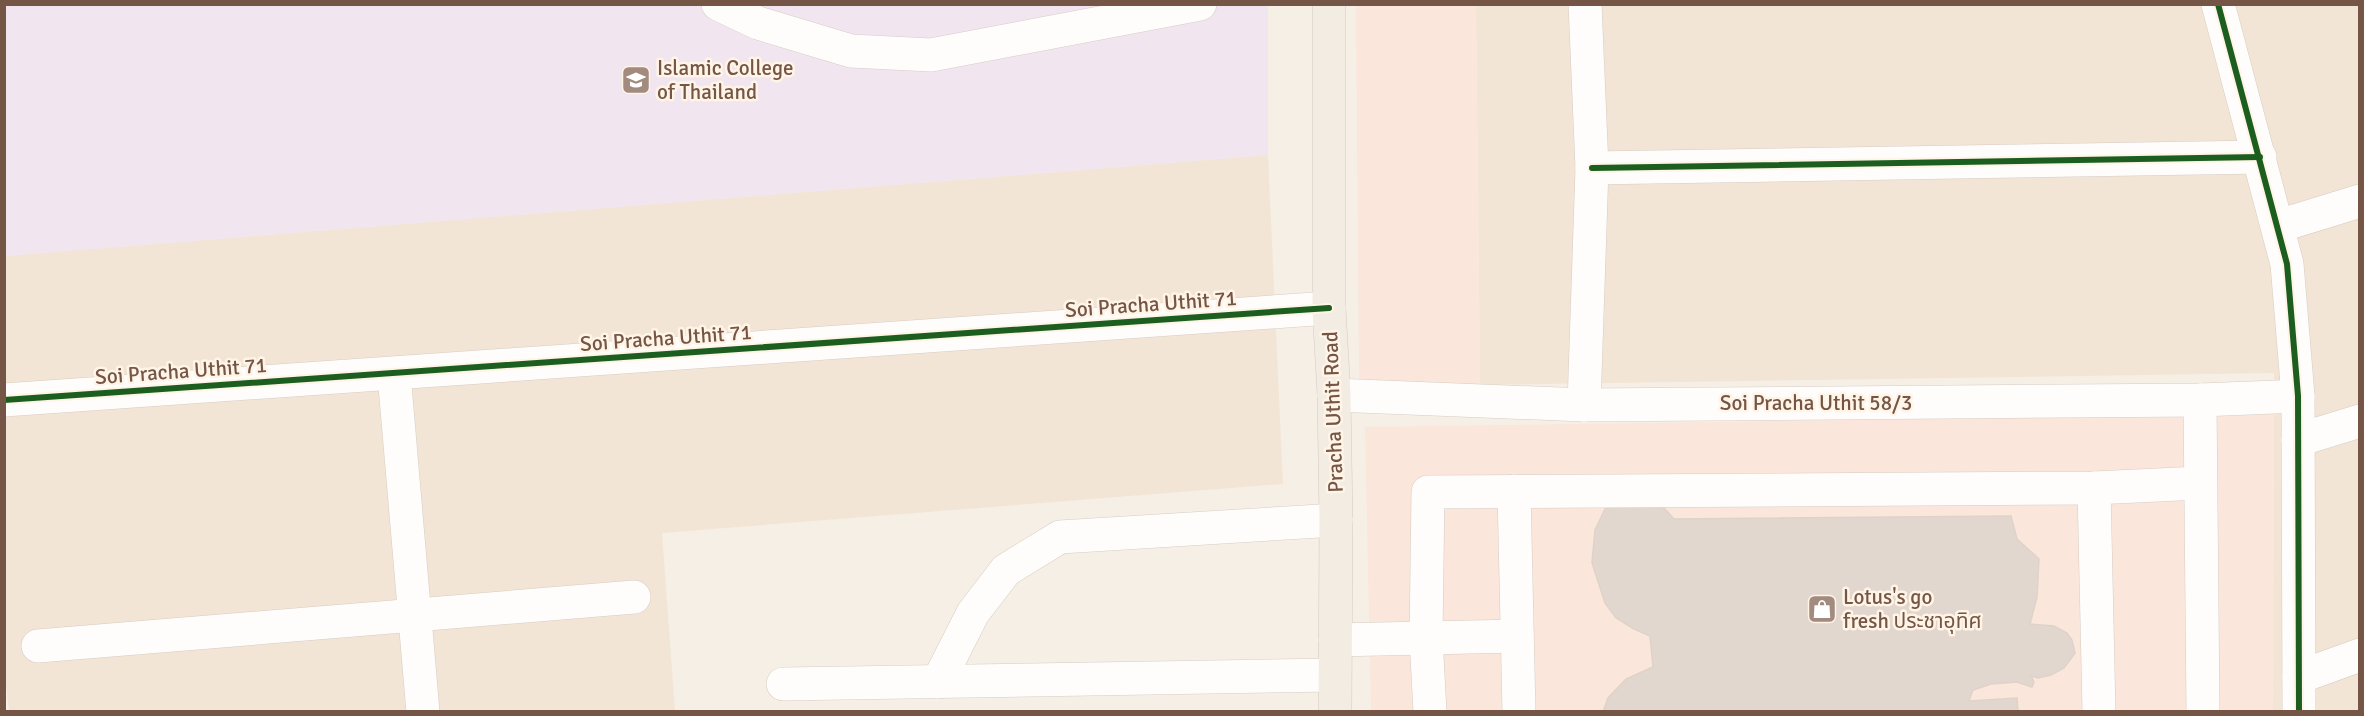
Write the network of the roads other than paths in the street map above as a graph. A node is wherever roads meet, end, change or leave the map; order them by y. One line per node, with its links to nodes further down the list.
1 (718, 4): 2 (street)
2 (1200, 4)
3 (1329, 4): 10 (main road, Pracha Uthit Road)
4 (1585, 4): 7 (street)
5 (2226, 7): 6 (street)
6 (2260, 157): 7 (street); 9 (street)
7 (1592, 168): 16 (street)
8 (2360, 201): 9 (street)
9 (2279, 226): 13 (street)
10 (1329, 308): 11 (street, Soi Pracha Uthit 71); 12 (main road, Pracha Uthit Road)
11 (394, 374): 14 (street, Soi Pracha Uthit 71); 24 (street)
12 (1334, 395): 16 (street, Soi Pracha Uthit 58/3); 22 (main road, Pracha Uthit Road)
13 (2298, 396): 15 (street, Soi Pracha Uthit 58/3); 18 (street)
14 (4, 400)
15 (2200, 400): 16 (street, Soi Pracha Uthit 58/3); 19 (street)
16 (1584, 405)
17 (2360, 421): 18 (street)
18 (2298, 441): 31 (street)
19 (2200, 483): 20 (street); 39 (street)
20 (2094, 488): 21 (street); 38 (street)
21 (1514, 491): 25 (street); 26 (street)
22 (1336, 520): 27 (main road, Pracha Uthit Road); 32 (street)
23 (634, 597): 24 (street)
24 (416, 615): 28 (street); 34 (street)
25 (1517, 636): 26 (street); 37 (street)
26 (1426, 638): 27 (street); 36 (street)
27 (1335, 640): 30 (main road, Pracha Uthit Road)
28 (38, 646)
29 (2360, 655): 31 (street)
30 (1335, 675): 32 (street); 35 (main road, Pracha Uthit Road)
31 (2299, 677): 40 (street)
32 (938, 682): 33 (street)
33 (783, 684)
34 (423, 711)
35 (1335, 711)
36 (1430, 711)
37 (1519, 711)
38 (2099, 711)
39 (2203, 711)
40 (2299, 711)

